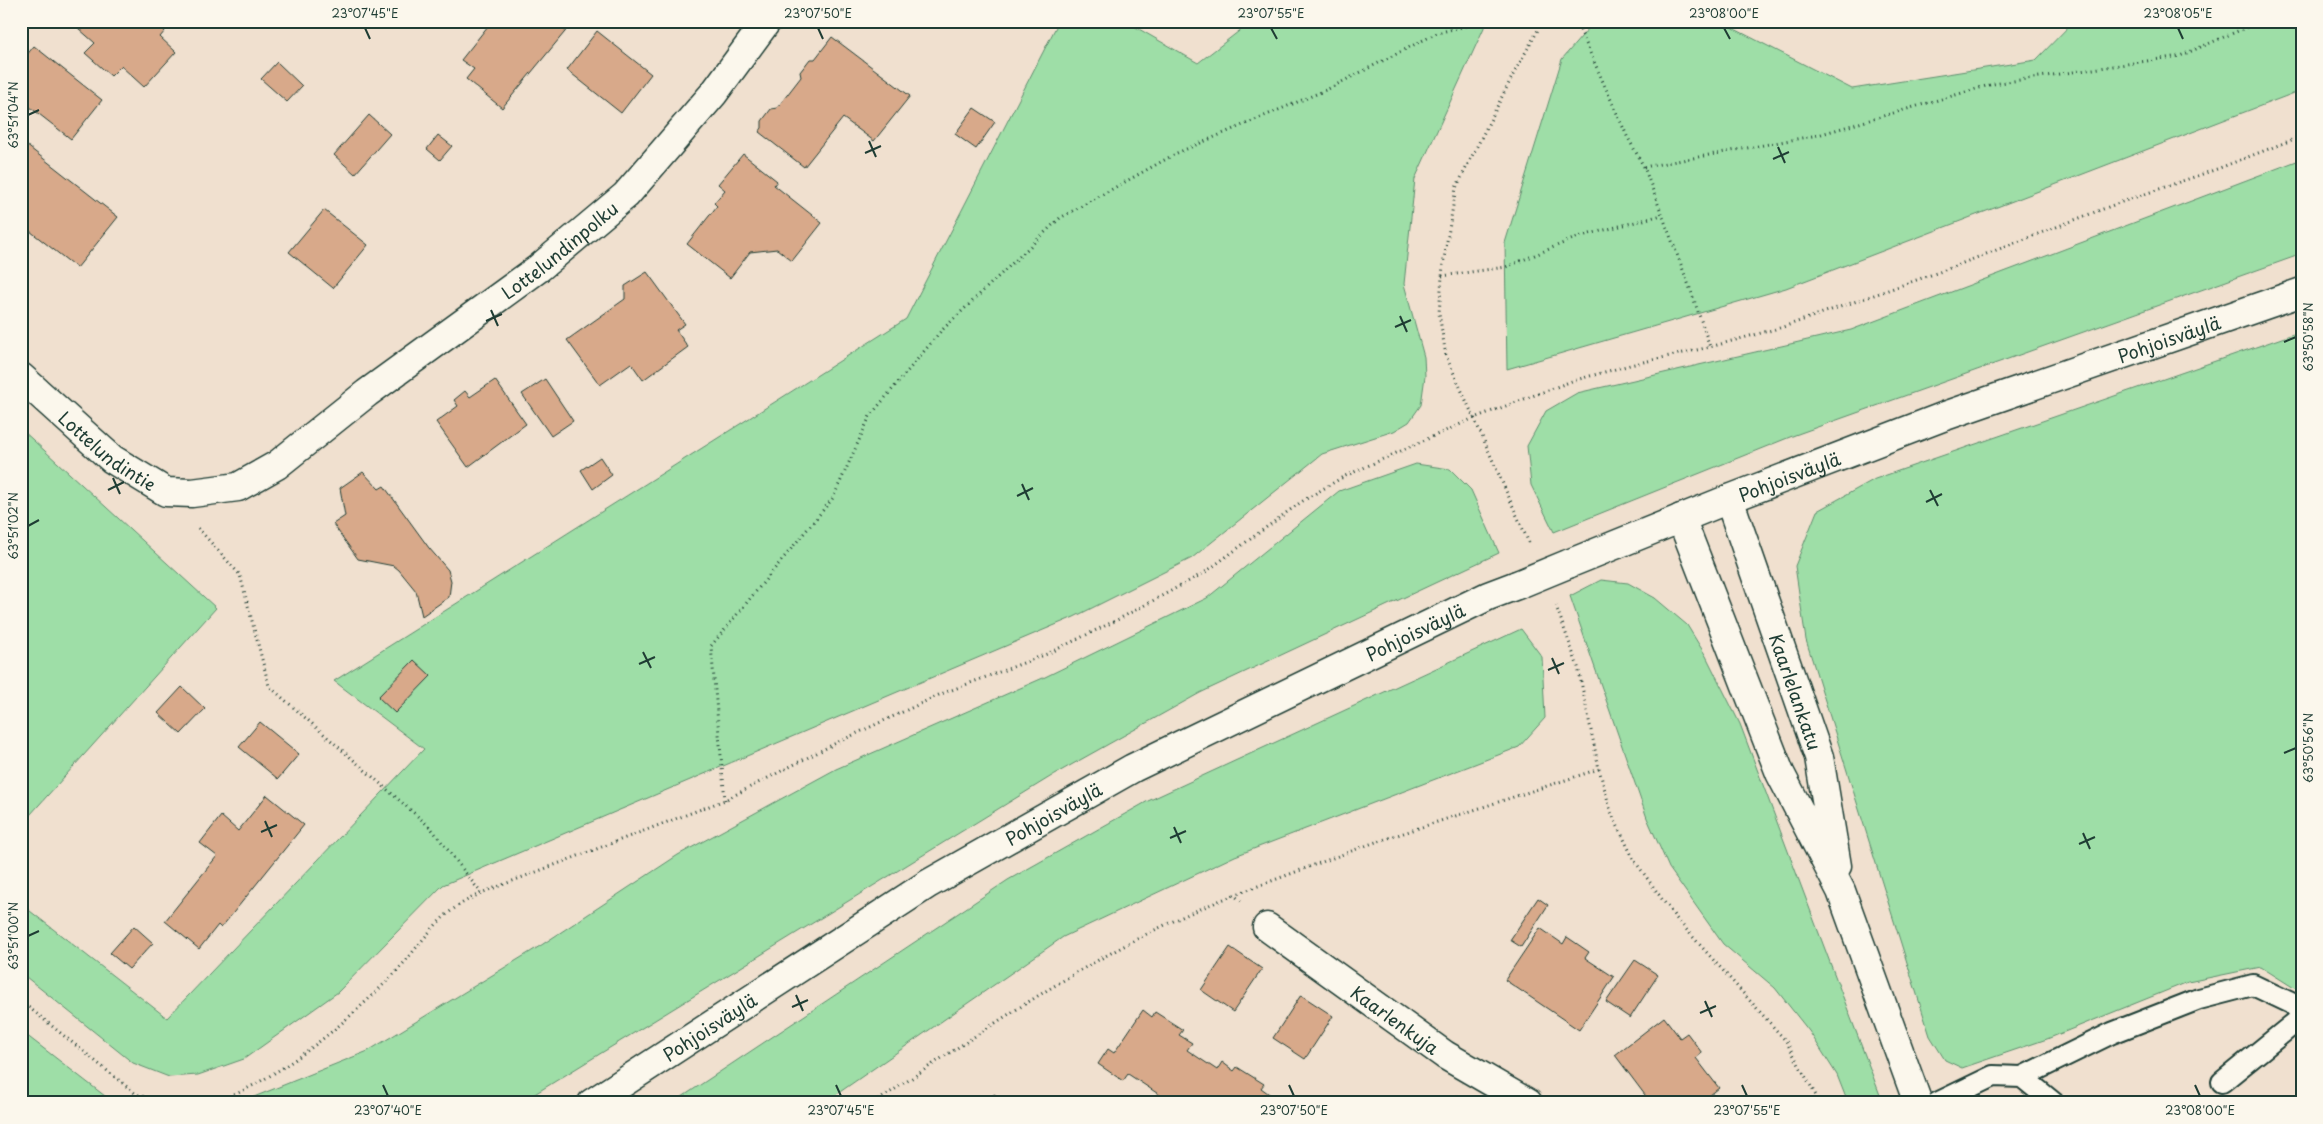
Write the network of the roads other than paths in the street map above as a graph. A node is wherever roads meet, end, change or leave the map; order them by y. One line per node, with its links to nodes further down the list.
1 (767, 21): 4 (main road, Lottelundinpolku)
2 (2302, 292): 5 (main road, Pohjoisväylä)
3 (21, 377): 4 (main road, Lottelundintie)
4 (238, 487)
5 (1729, 499): 6 (main road, Pohjoisväylä); 7 (main road, Kaarlelankatu)
6 (1681, 518): 7 (main road, Kaarlelankatu); 12 (main road, Pohjoisväylä, bridge)
7 (1841, 891): 14 (main road, Kaarlelankatu)
8 (1267, 927): 13 (main road, Kaarlenkuja)
9 (2302, 1016): 10 (lane); 11 (lane)
10 (2022, 1077): 15 (lane); 16 (lane)
11 (2222, 1082)
12 (592, 1103)
13 (1528, 1103)
14 (1918, 1103)
15 (1937, 1103)
16 (2054, 1103)

